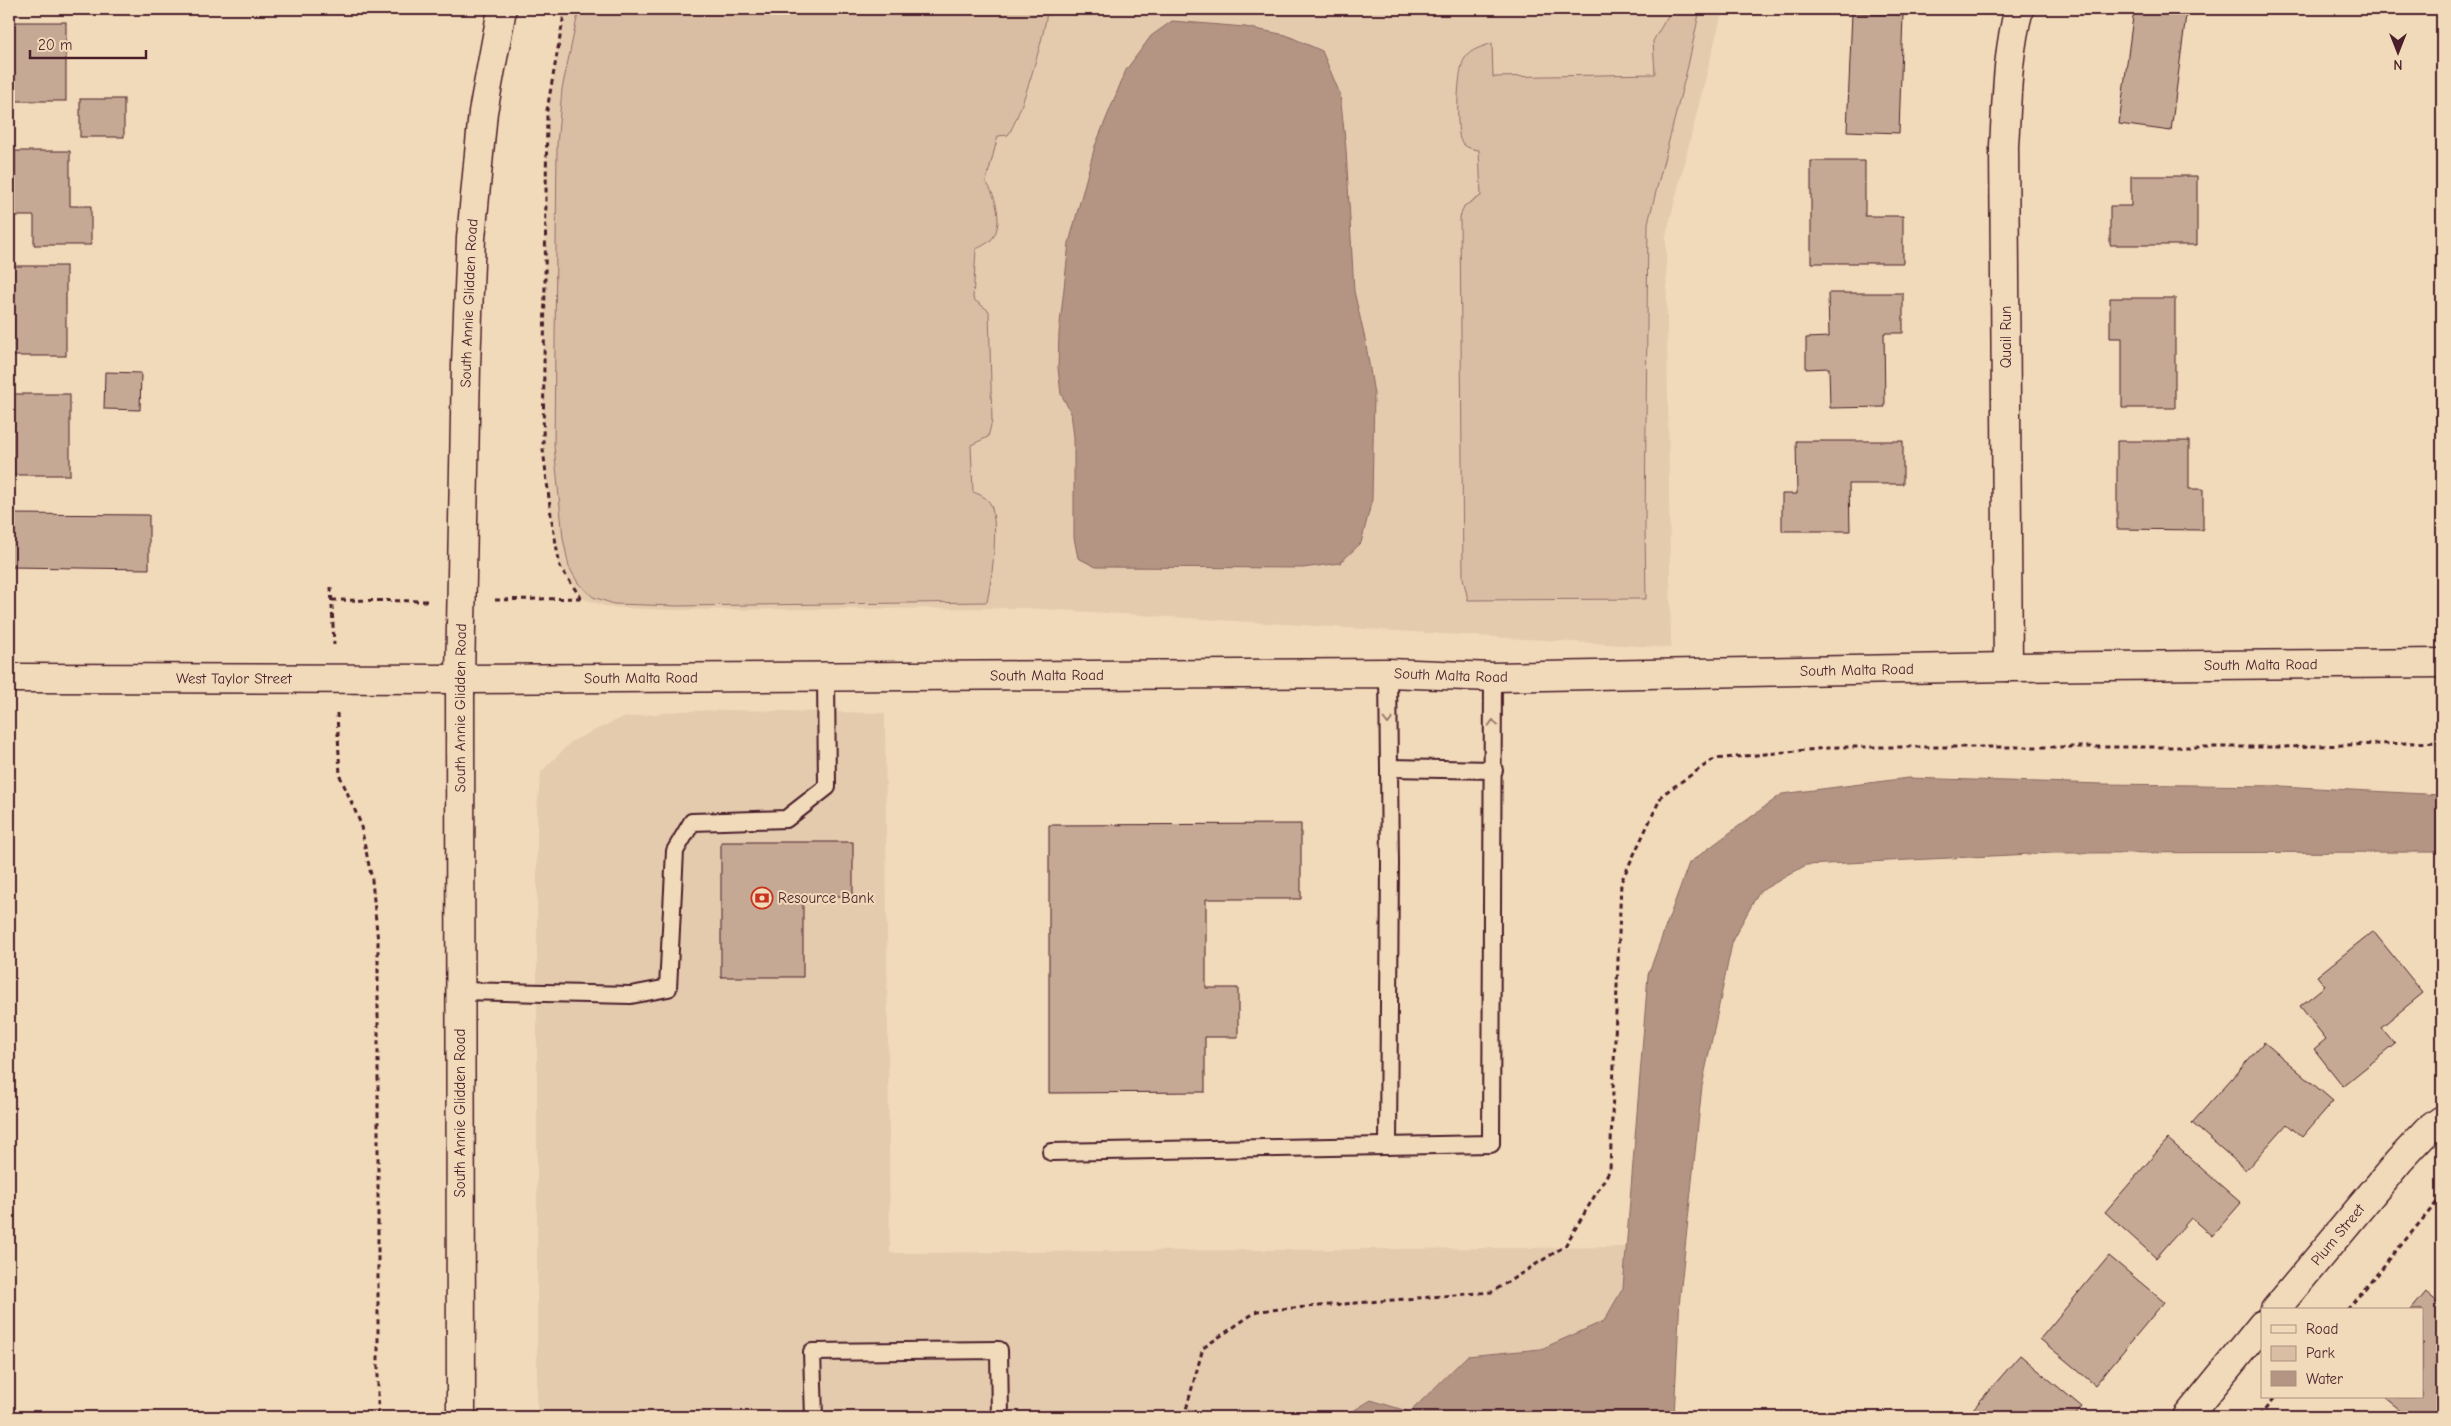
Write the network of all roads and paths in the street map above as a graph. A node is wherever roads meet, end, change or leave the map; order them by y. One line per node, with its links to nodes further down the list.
1 (502, 9): 11 (street, South Annie Glidden Road)
2 (565, 9): 4 (path)
3 (2019, 9): 6 (street, Quail Run)
4 (581, 598)
5 (2442, 662): 6 (street, South Malta Road)
6 (2008, 667): 9 (street, South Malta Road)
7 (1388, 673): 8 (street, South Malta Road); 9 (street, South Malta Road); 13 (lane, one-way to 13)
8 (826, 676): 11 (street, South Malta Road); 16 (lane)
9 (1492, 676): 14 (lane, one-way to 9)
10 (9, 678): 11 (street, West Taylor Street)
11 (460, 679): 16 (street, South Annie Glidden Road)
12 (2442, 742): 29 (path)
13 (1389, 768): 14 (lane); 18 (lane)
14 (1494, 770): 18 (lane)
15 (340, 776): 26 (path)
16 (460, 992): 25 (street, South Annie Glidden Road)
17 (2442, 1120): 21 (street, Plum Street)
18 (1388, 1146): 19 (lane)
19 (1051, 1152)
20 (2442, 1196): 22 (path)
21 (2277, 1308)
22 (2349, 1308)
23 (2261, 1326): 30 (street)
24 (2274, 1398): 31 (path)
25 (460, 1415)
26 (378, 1417)
27 (814, 1417): 28 (lane)
28 (1000, 1417)
29 (1184, 1417)
30 (2187, 1417)
31 (2258, 1417)

